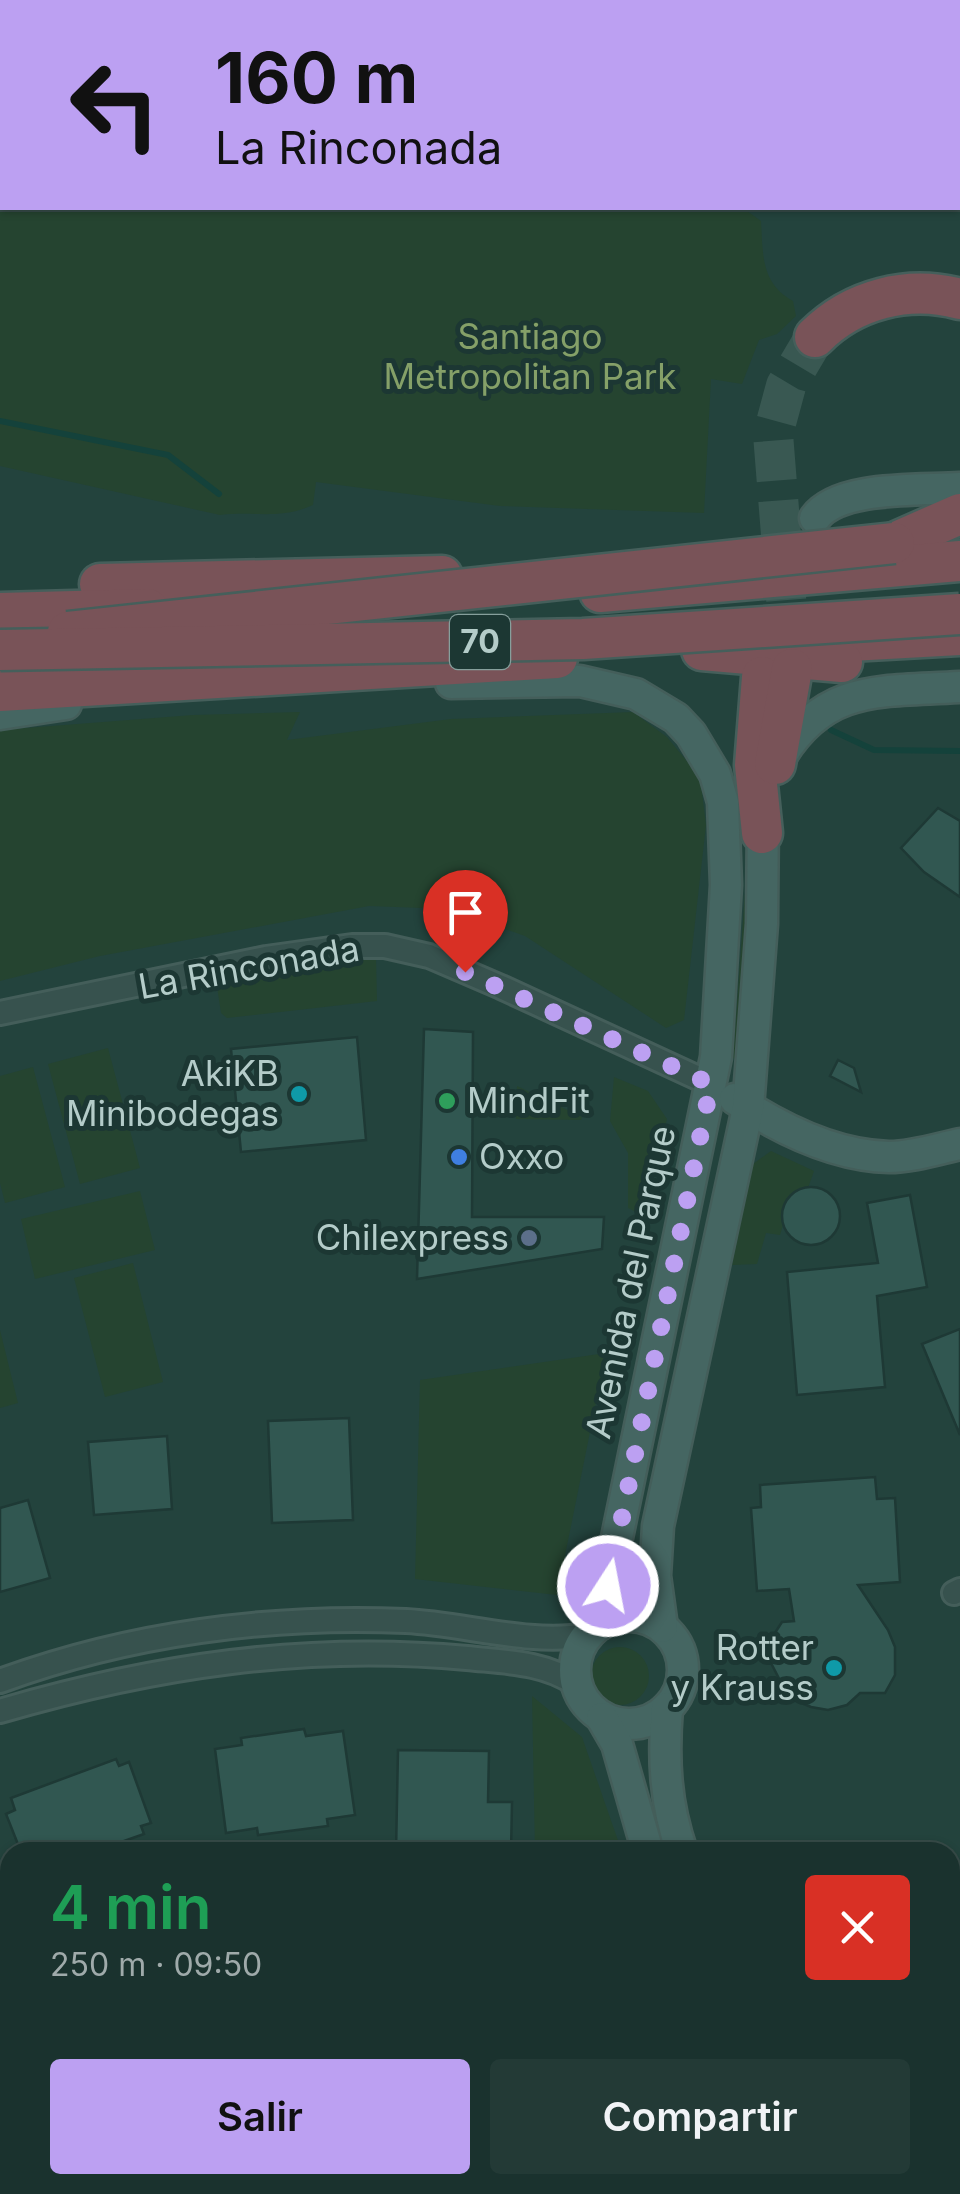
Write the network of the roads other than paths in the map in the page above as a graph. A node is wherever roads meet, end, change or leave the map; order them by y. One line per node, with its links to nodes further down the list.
1 (960, 299): 2 (highway)
2 (816, 337)
3 (960, 488): 5 (street)
4 (960, 514): 7 (highway)
5 (815, 518)
6 (960, 536): 7 (highway)
7 (894, 542): 14 (highway, bridge)
8 (960, 561): 11 (highway)
9 (540, 572): 10 (highway)
10 (0, 593)
11 (0, 613)
12 (960, 614): 14 (highway, 70, bridge)
13 (960, 635): 15 (highway, 70)
14 (0, 648)
15 (702, 650): 16 (highway); 19 (highway, 70)
16 (960, 663)
17 (792, 674): 20 (street); 22 (highway); 23 (highway)
18 (960, 687): 20 (street)
19 (0, 690)
20 (857, 695): 22 (street)
21 (0, 714): 23 (street)
22 (773, 772): 23 (street, Avenida del Parque)
23 (743, 832): 25 (street, Avenida del Parque); 26 (street, Avenida del Parque)
24 (0, 1013): 25 (street, La Rinconada)
25 (711, 1084): 26 (street); 29 (street, Avenida del Parque)
26 (748, 1108): 27 (street); 28 (street, Avenida del Parque)
27 (960, 1144)
28 (662, 1627): 29 (street); 32 (street)
29 (593, 1630): 30 (street); 31 (street)
30 (0, 1680)
31 (576, 1684): 33 (street); 34 (street)
32 (668, 1708): 34 (street); 36 (street)
33 (0, 1711)
34 (602, 1718): 35 (street)
35 (645, 1842)
36 (679, 1842)

